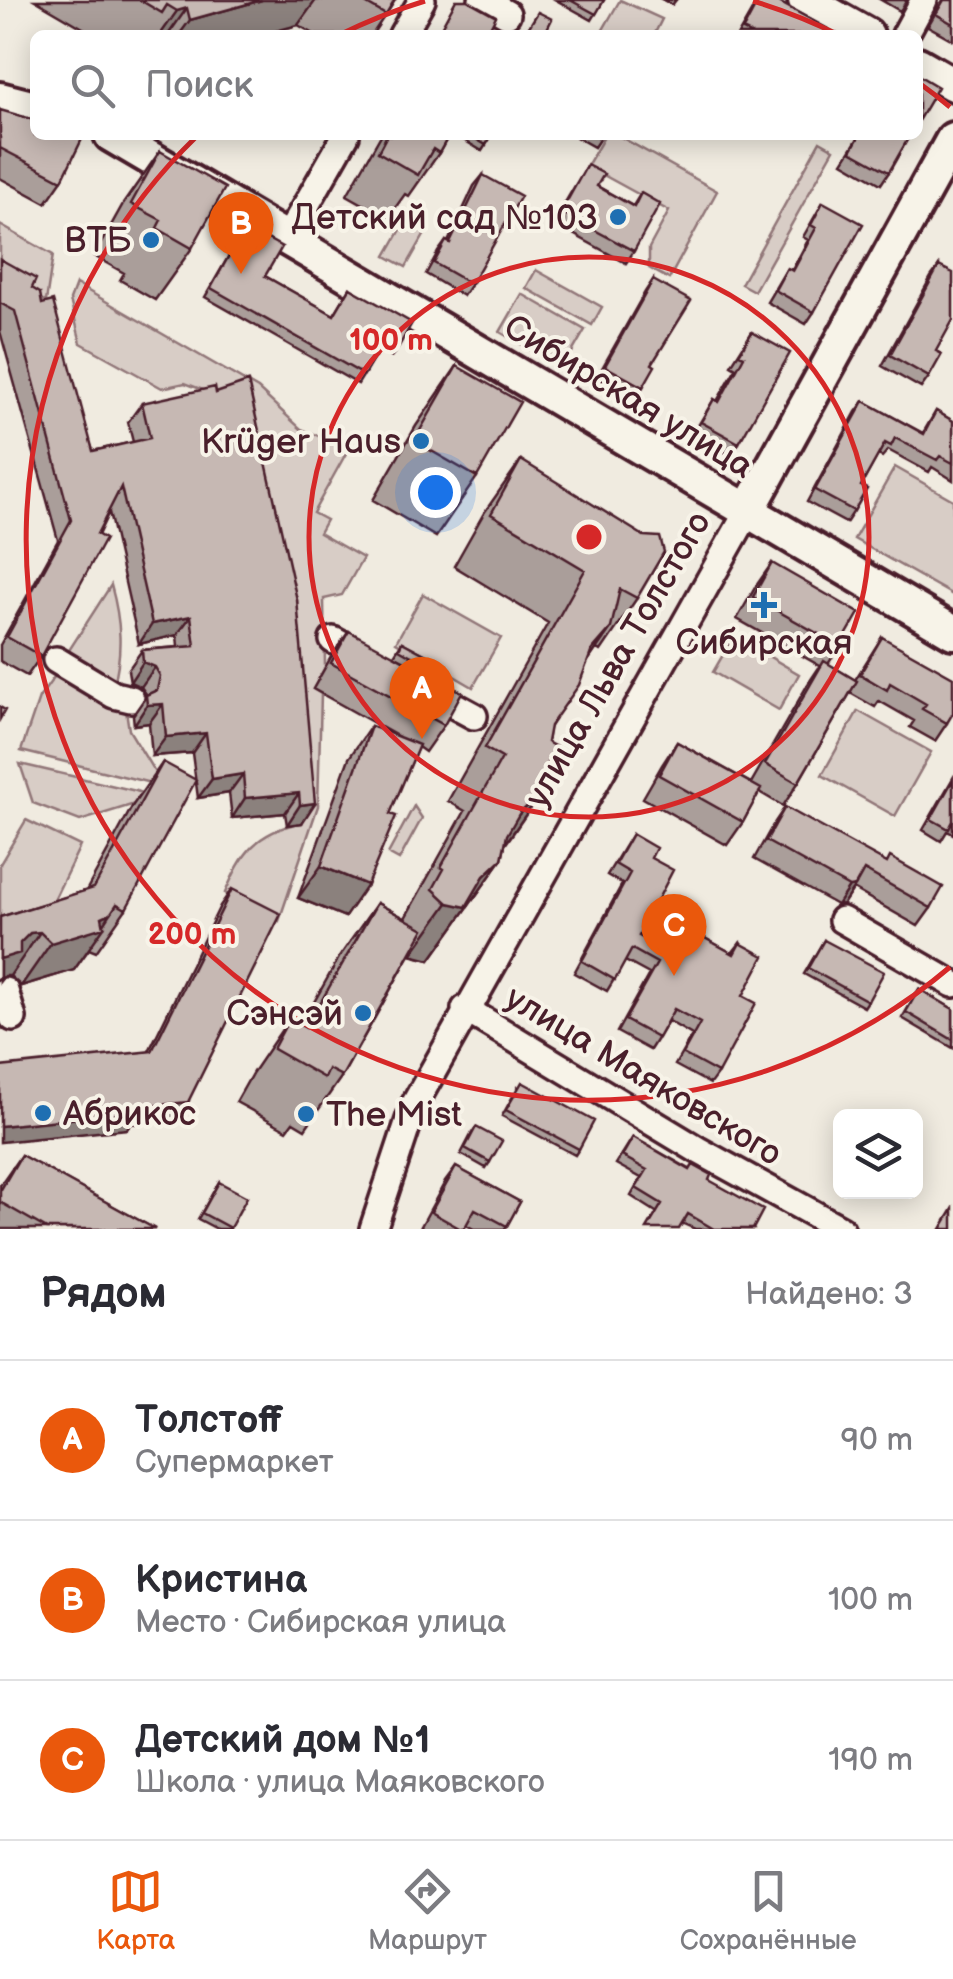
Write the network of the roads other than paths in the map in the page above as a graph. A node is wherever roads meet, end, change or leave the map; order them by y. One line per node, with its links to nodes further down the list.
1 (422, 0): 6 (street)
2 (482, 0): 5 (street)
3 (805, 0): 7 (main road)
4 (924, 0): 8 (street)
5 (507, 14)
6 (405, 30)
7 (858, 30)
8 (907, 30)
9 (923, 67): 10 (main road)
10 (953, 84)
11 (0, 100): 12 (main road)
12 (30, 107)
13 (953, 139): 17 (main road, улица Льва Толстого)
14 (120, 140): 16 (main road, Сибирская улица)
15 (343, 140): 16 (street)
16 (288, 237): 17 (main road, Сибирская улица)
17 (746, 514): 18 (main road, Сибирская улица); 26 (street, улица Льва Толстого)
18 (953, 632)
19 (333, 640): 22 (street)
20 (56, 660): 21 (street)
21 (131, 699)
22 (474, 716)
23 (842, 920): 24 (street)
24 (953, 984)
25 (5, 992): 27 (street)
26 (465, 1009): 28 (street, улица Льва Толстого); 29 (street, улица Маяковского)
27 (13, 1018)
28 (373, 1229)
29 (841, 1229)

